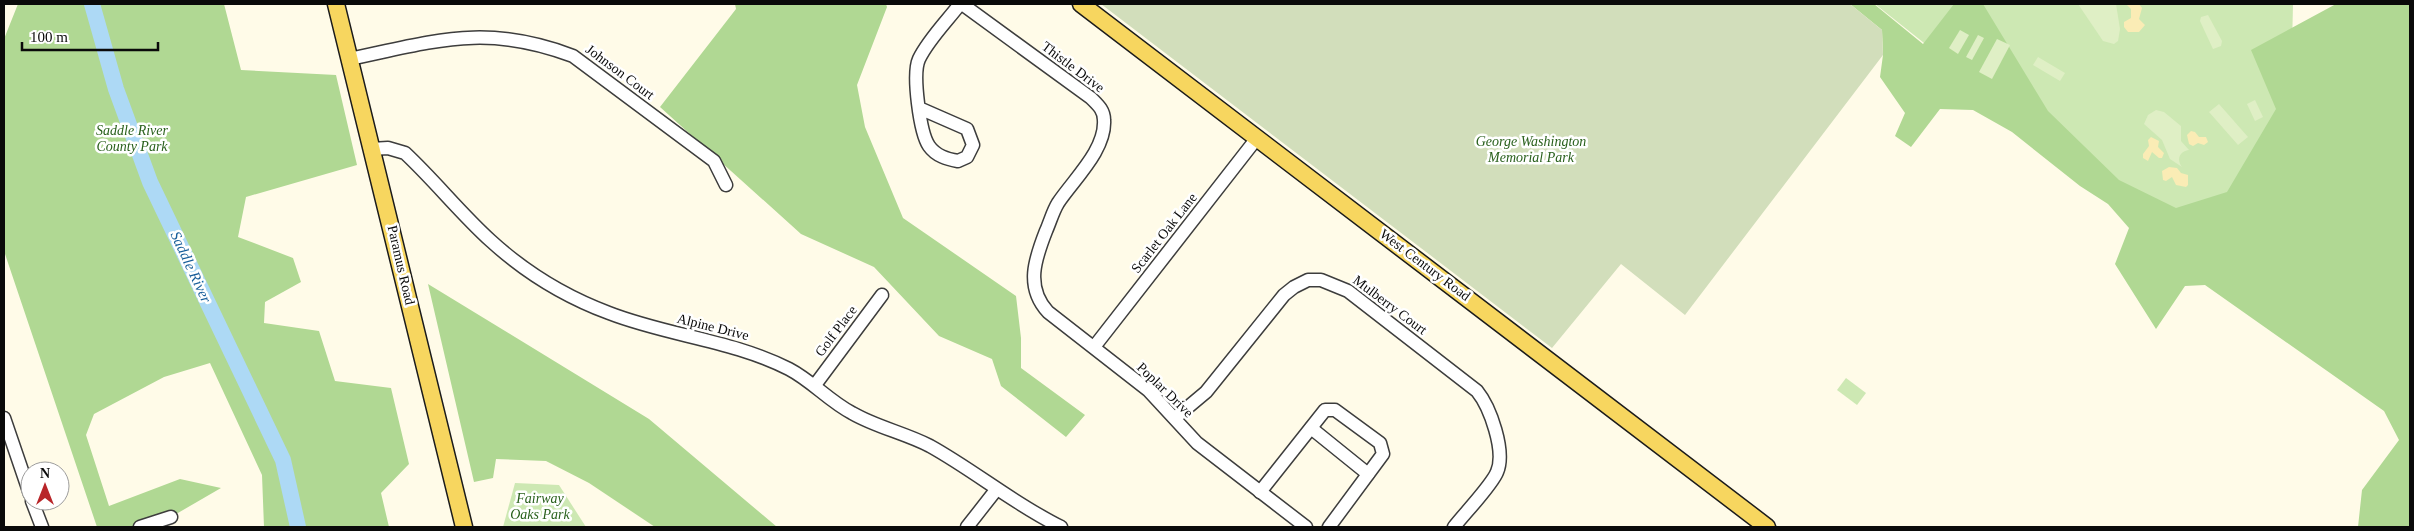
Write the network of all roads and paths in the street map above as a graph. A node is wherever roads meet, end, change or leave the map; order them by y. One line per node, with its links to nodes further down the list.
1 (336, 4): 4 (main road, Paramus Road)
2 (961, 4): 5 (street); 9 (street, Thistle Drive)
3 (1081, 4): 6 (main road, West Century Road)
4 (350, 59): 7 (main road, Paramus Road); 8 (street, Johnson Court)
5 (919, 108): 5 (street)
6 (1257, 138): 11 (street, Scarlet Oak Lane); 30 (main road, West Century Road)
7 (371, 149): 12 (street, Alpine Drive); 24 (main road, Paramus Road)
8 (726, 185)
9 (1035, 259): 11 (street, Poplar Drive)
10 (882, 295): 12 (street, Golf Place)
11 (1094, 347): 14 (street, Poplar Drive)
12 (815, 385): 18 (street, Alpine Drive)
13 (4, 418): 16 (street)
14 (1175, 418): 19 (street, Poplar Drive); 29 (street, Mulberry Court)
15 (1311, 428): 17 (street); 17 (street); 19 (street)
16 (20, 465)
17 (1368, 474): 28 (street)
18 (996, 490): 25 (street); 26 (street, Alpine Drive)
19 (1260, 492): 27 (street, Poplar Drive)
20 (36, 511): 22 (street)
21 (171, 517): 23 (street)
22 (42, 527)
23 (140, 527)
24 (464, 527)
25 (967, 527)
26 (1061, 527)
27 (1306, 527)
28 (1329, 527)
29 (1454, 527)
30 (1767, 527)

